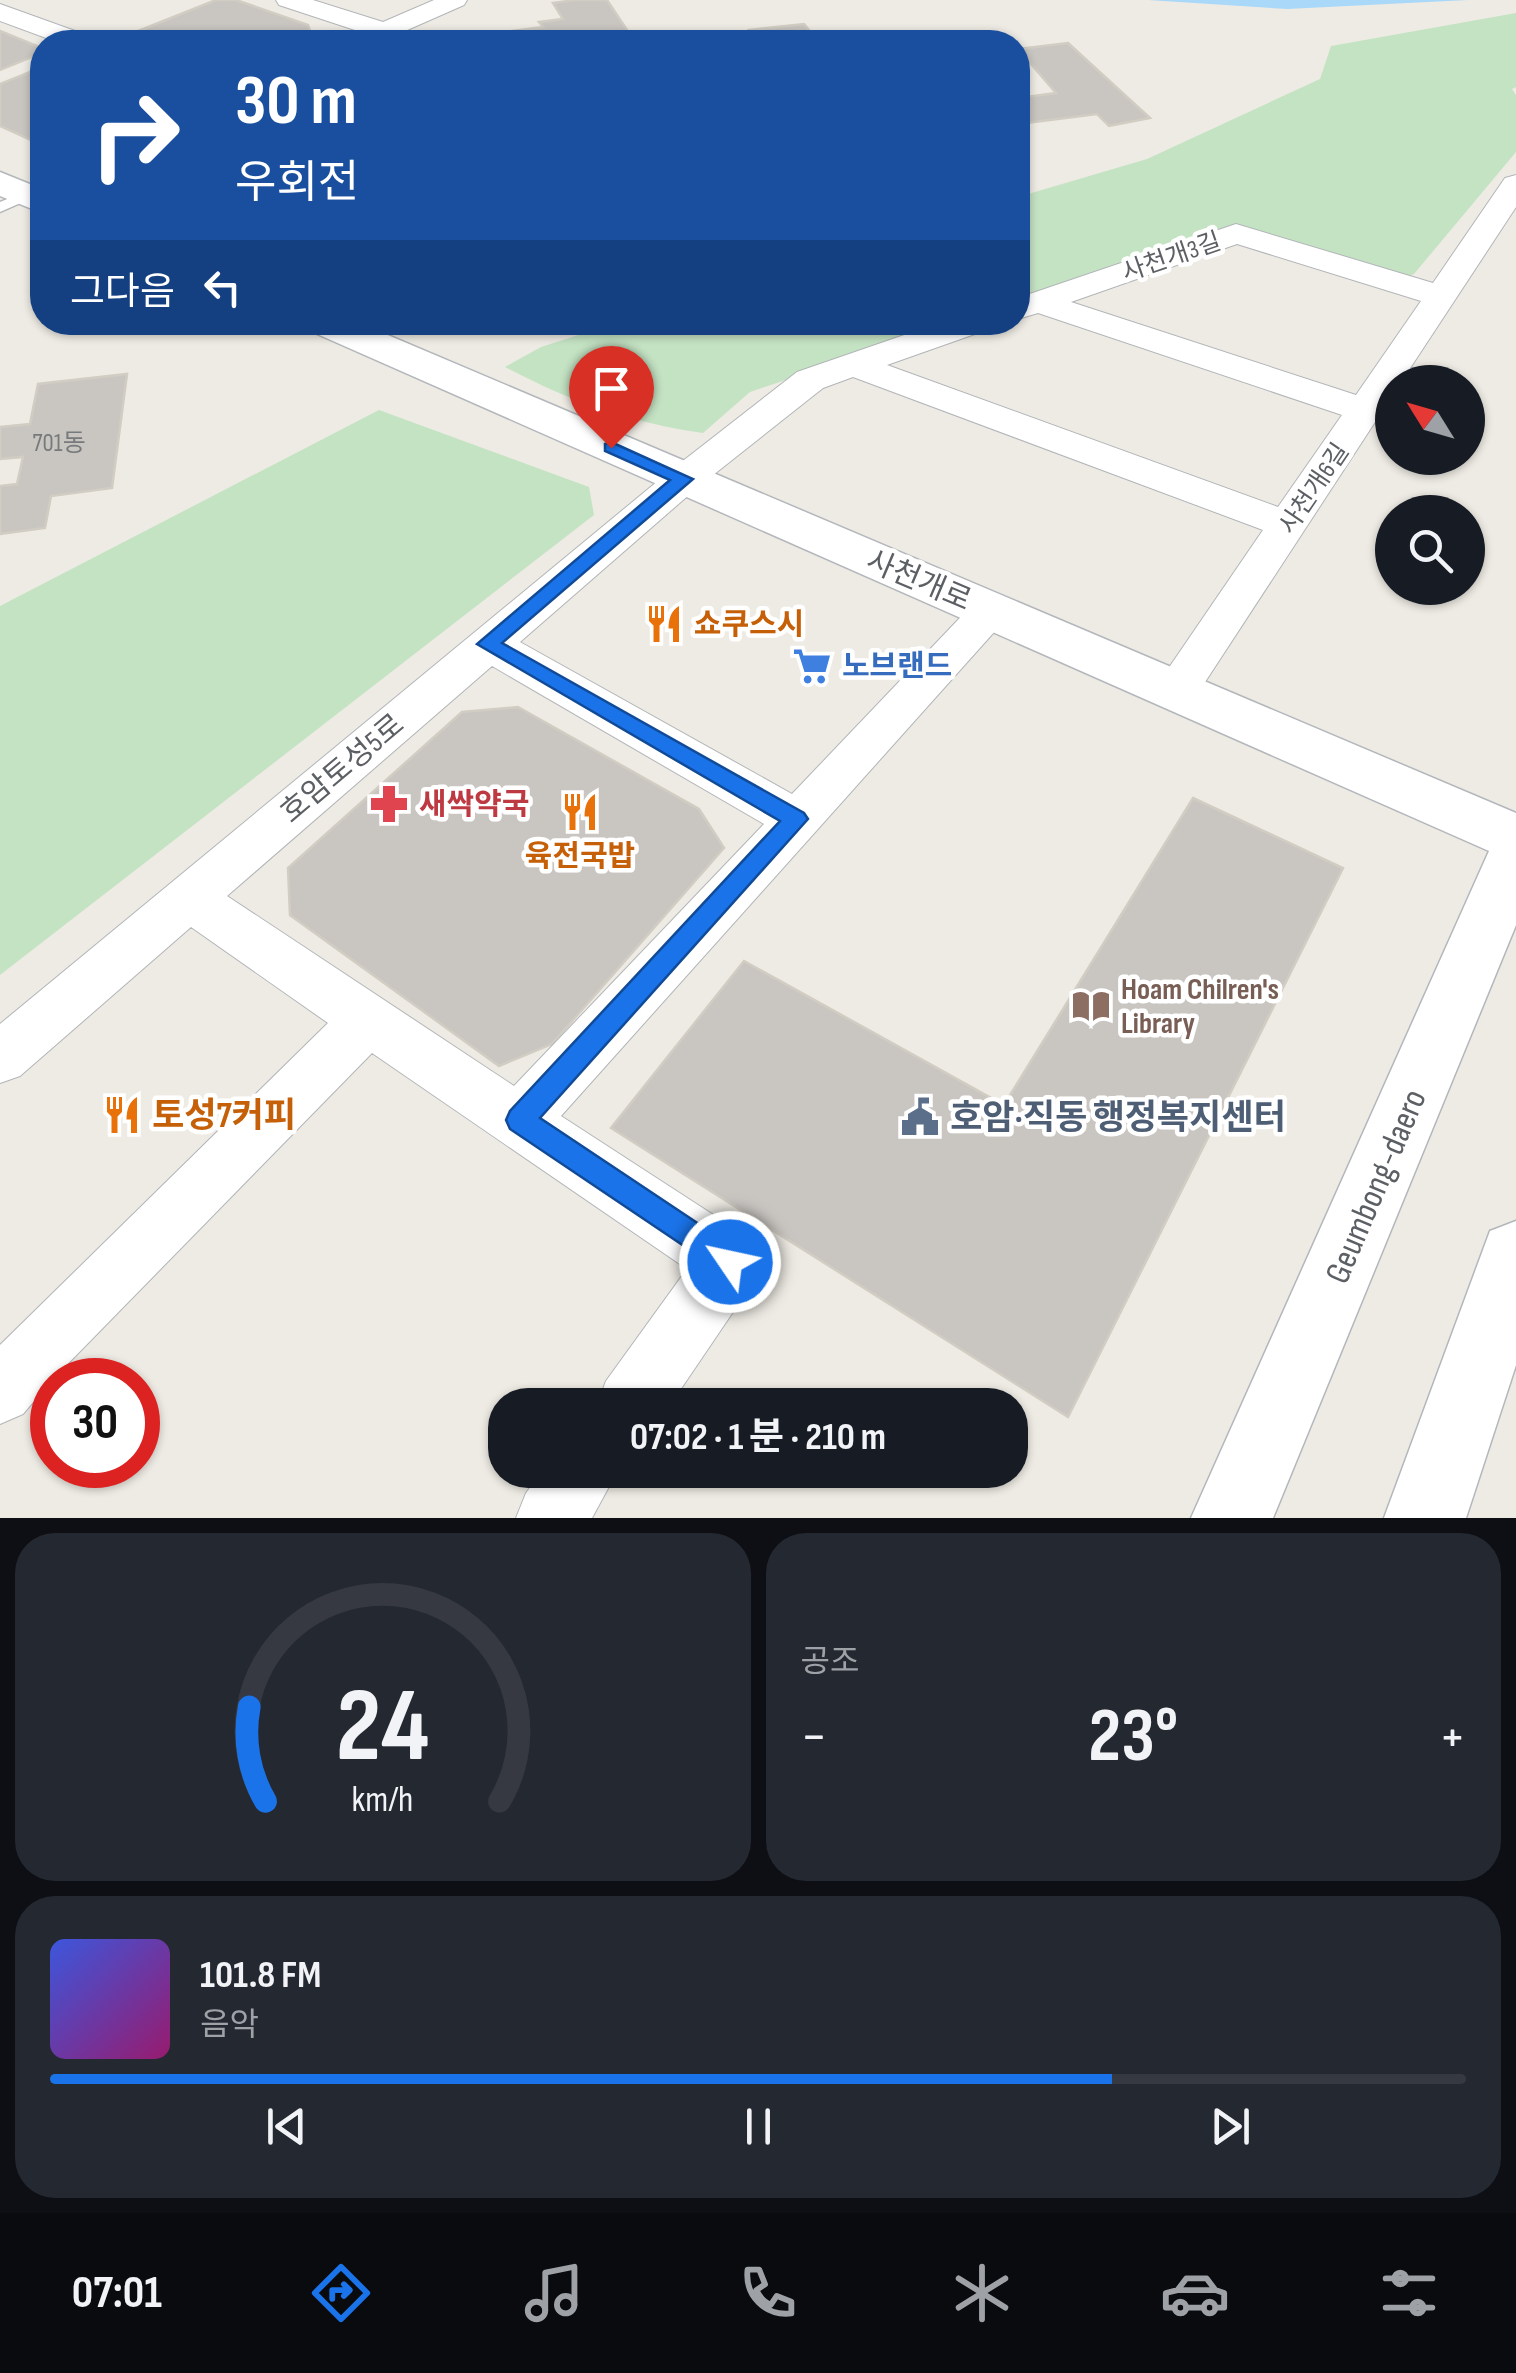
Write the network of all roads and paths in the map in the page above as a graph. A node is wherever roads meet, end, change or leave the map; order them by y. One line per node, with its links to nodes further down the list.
1 (288, 0): 5 (street)
2 (454, 0): 6 (street)
3 (0, 12): 4 (street)
4 (48, 30)
5 (381, 30)
6 (386, 30)
7 (1516, 184): 8 (street, 사천개6길)
8 (1441, 296): 9 (street, 사천개3길); 14 (street, 사천개6길)
9 (1030, 305)
10 (1030, 307): 14 (street)
11 (352, 335): 15 (street, 사천개로)
12 (939, 335): 13 (street)
13 (853, 364): 15 (street); 16 (street)
14 (1365, 410): 16 (street, 사천개6길)
15 (684, 479): 17 (street, 사천개로); 18 (street, 호암토성5로)
16 (1288, 524): 19 (street, 사천개6길)
17 (991, 612): 19 (street, 사천개로); 20 (street)
18 (488, 644): 20 (street); 23 (street, 호암토성5로)
19 (1176, 691): 21 (street, 사천개로)
20 (796, 819): 26 (street)
21 (1516, 838)
22 (1516, 854): 32 (street, Geumbong-daero)
23 (189, 898): 24 (street); 25 (street, 호암토성5로)
24 (368, 1020): 26 (street); 29 (street)
25 (0, 1058)
26 (520, 1120): 28 (street)
27 (1516, 1256): 33 (street)
28 (642, 1388)
29 (0, 1391)
30 (572, 1488): 31 (street)
31 (551, 1518)
32 (1232, 1518)
33 (1425, 1518)

